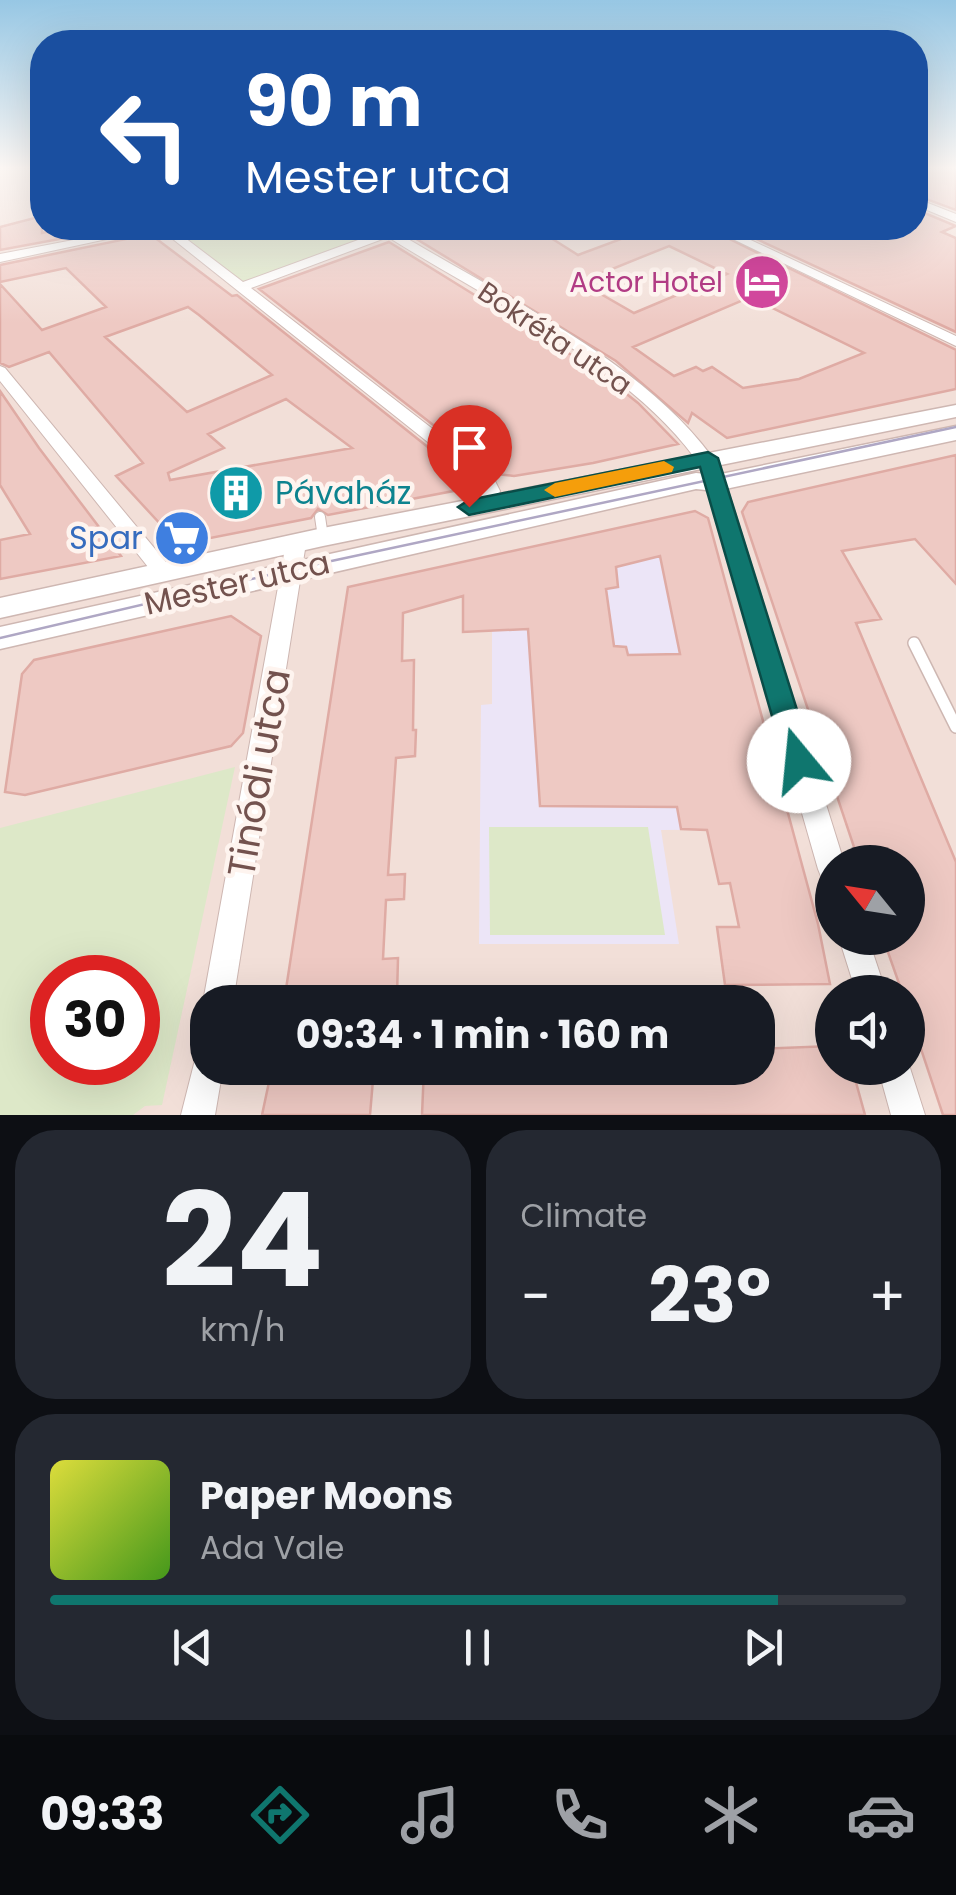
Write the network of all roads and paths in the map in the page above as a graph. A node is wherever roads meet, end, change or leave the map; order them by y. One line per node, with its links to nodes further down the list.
1 (91, 240): 6 (street)
2 (180, 240): 7 (street)
3 (361, 240): 7 (street)
4 (402, 240): 12 (street, Bokréta utca)
5 (741, 240): 8 (street)
6 (0, 258)
7 (239, 288): 14 (street)
8 (956, 342)
9 (0, 371): 18 (street)
10 (956, 411): 12 (street, Mester utca)
11 (956, 434): 13 (street, Mester utca)
12 (708, 458): 13 (street); 14 (street, Mester utca)
13 (706, 482): 16 (street, Mester utca); 23 (street)
14 (486, 504): 15 (street, Mester utca)
15 (448, 512): 16 (lane); 17 (street, Mester utca)
16 (474, 528): 17 (street, Mester utca)
17 (295, 556): 18 (street, Mester utca); 20 (street, Mester utca); 24 (street, Tinódi utca)
18 (163, 572): 19 (street, Mester utca)
19 (0, 608)
20 (0, 638)
21 (914, 643): 22 (lane)
22 (956, 727)
23 (824, 845)
24 (221, 985)
25 (204, 1085): 27 (street)
26 (899, 1085): 28 (street)
27 (198, 1115)
28 (908, 1115)

